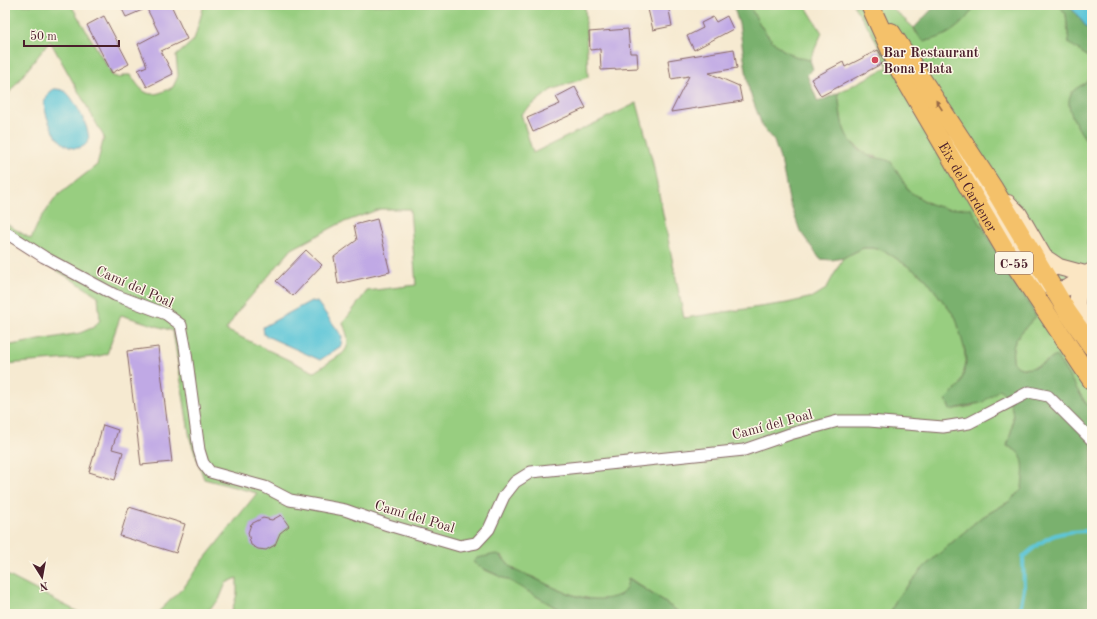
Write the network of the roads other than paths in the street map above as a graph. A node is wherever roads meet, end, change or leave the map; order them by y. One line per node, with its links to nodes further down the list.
1 (871, 5): 2 (main road, Eix del Cardener / C-55); 3 (main road, Eix del Cardener / C-55, one-way to 1)
2 (942, 141): 6 (street); 10 (main road, Eix del Cardener / C-55)
3 (994, 189): 5 (street); 6 (main road, C-55)
4 (5, 232): 11 (street, Camí del Poal)
5 (1083, 274): 6 (street); 7 (street)
6 (1055, 289): 8 (main road, C-55); 9 (street)
7 (1092, 333)
8 (1092, 347)
9 (1092, 368)
10 (1092, 381)
11 (1092, 440)

